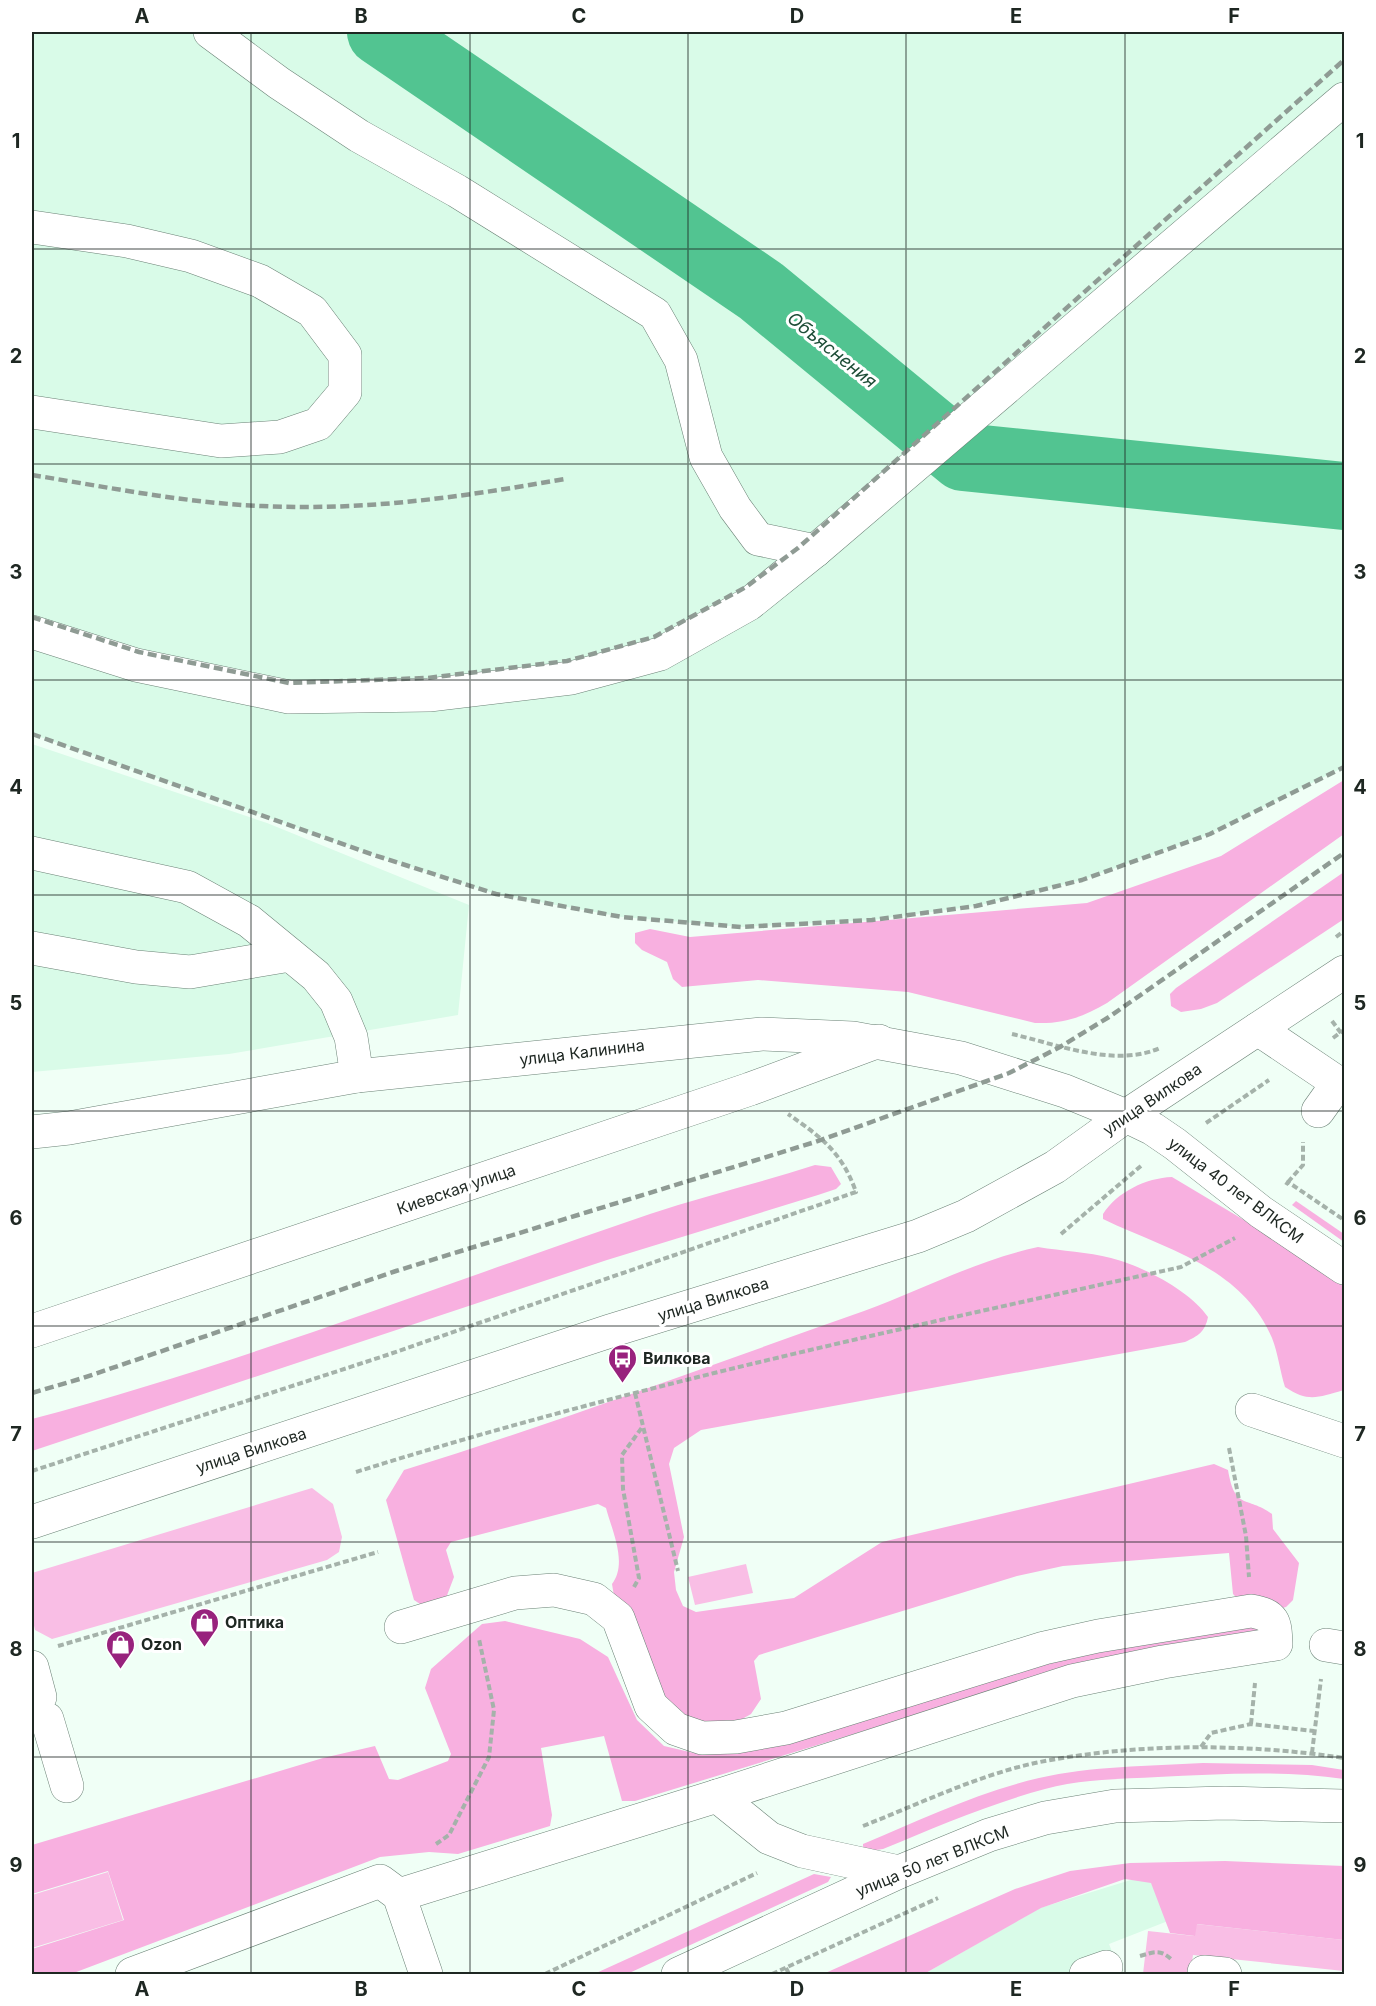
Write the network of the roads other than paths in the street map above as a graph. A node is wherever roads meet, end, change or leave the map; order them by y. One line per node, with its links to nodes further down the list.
1 (210, 32): 5 (main road)
2 (1344, 99): 5 (main road)
3 (32, 227): 4 (main road)
4 (32, 412)
5 (815, 551): 6 (main road)
6 (32, 632)
7 (32, 854): 9 (main road)
8 (32, 948): 9 (main road)
9 (290, 955): 13 (main road)
10 (1344, 972): 11 (main road, улица Вилкова)
11 (1258, 1029): 14 (main road); 16 (main road, улица Вилкова)
12 (879, 1041): 13 (main road, улица Калинина); 16 (main road, улица Калинина); 19 (main road, Киевская улица)
13 (357, 1076): 17 (main road, улица Калинина)
14 (1341, 1085): 15 (main road)
15 (1318, 1112)
16 (1126, 1116): 18 (main road, улица 40 лет ВЛКСМ); 22 (main road, улица Вилкова)
17 (32, 1132)
18 (1344, 1268)
19 (32, 1331)
20 (1252, 1410): 21 (main road)
21 (1344, 1441)
22 (32, 1522)
23 (401, 1628): 26 (main road)
24 (43, 1683): 25 (main road)
25 (67, 1786)
26 (717, 1796): 28 (main road); 29 (main road)
27 (1344, 1806): 28 (main road, улица 50 лет ВЛКСМ)
28 (899, 1872): 32 (main road, улица 50 лет ВЛКСМ)
29 (399, 1894): 30 (main road); 31 (main road)
30 (132, 1974)
31 (426, 1974)
32 (678, 1974)

